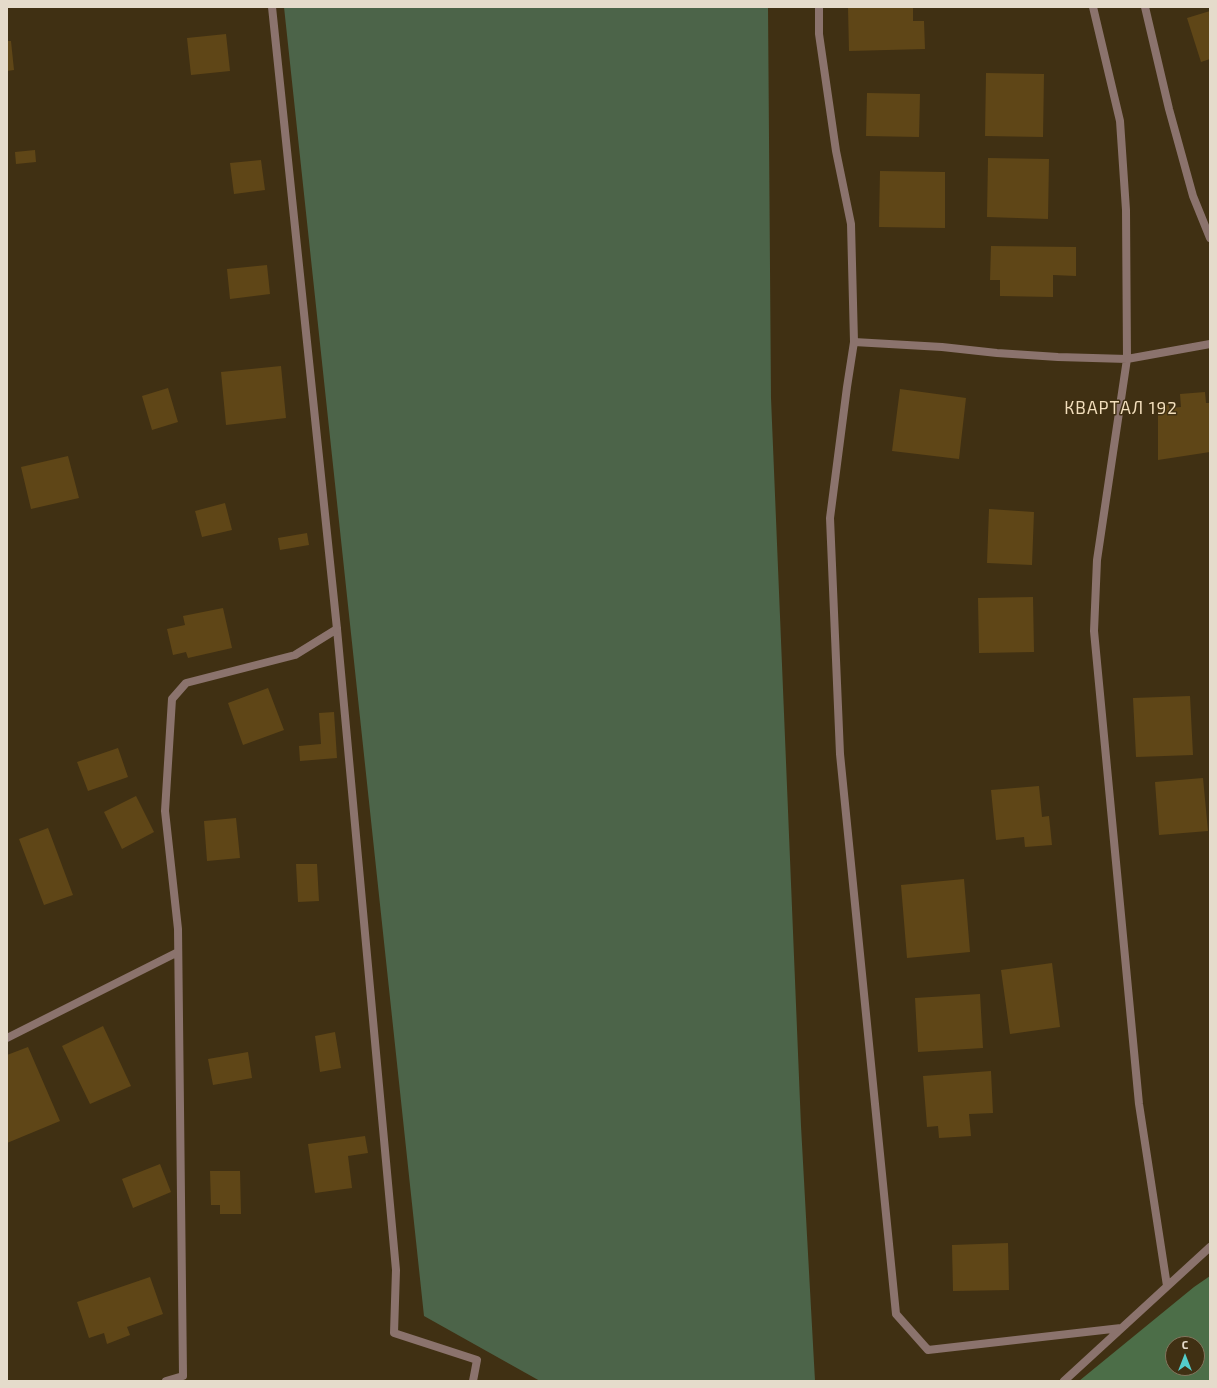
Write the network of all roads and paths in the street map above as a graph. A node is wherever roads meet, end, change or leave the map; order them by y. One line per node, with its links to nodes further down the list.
1 (272, 7): 9 (street)
2 (819, 7): 6 (street)
3 (1093, 7): 8 (street)
4 (1145, 7): 5 (street)
5 (1210, 238)
6 (854, 342): 8 (street); 14 (street)
7 (1210, 344): 8 (street)
8 (1127, 359): 13 (street)
9 (337, 629): 10 (street); 16 (street)
10 (178, 952): 11 (street); 15 (street)
11 (7, 1038)
12 (1210, 1247): 13 (street)
13 (1167, 1286): 14 (street)
14 (1121, 1328): 17 (street)
15 (166, 1381)
16 (473, 1381)
17 (1064, 1381)

